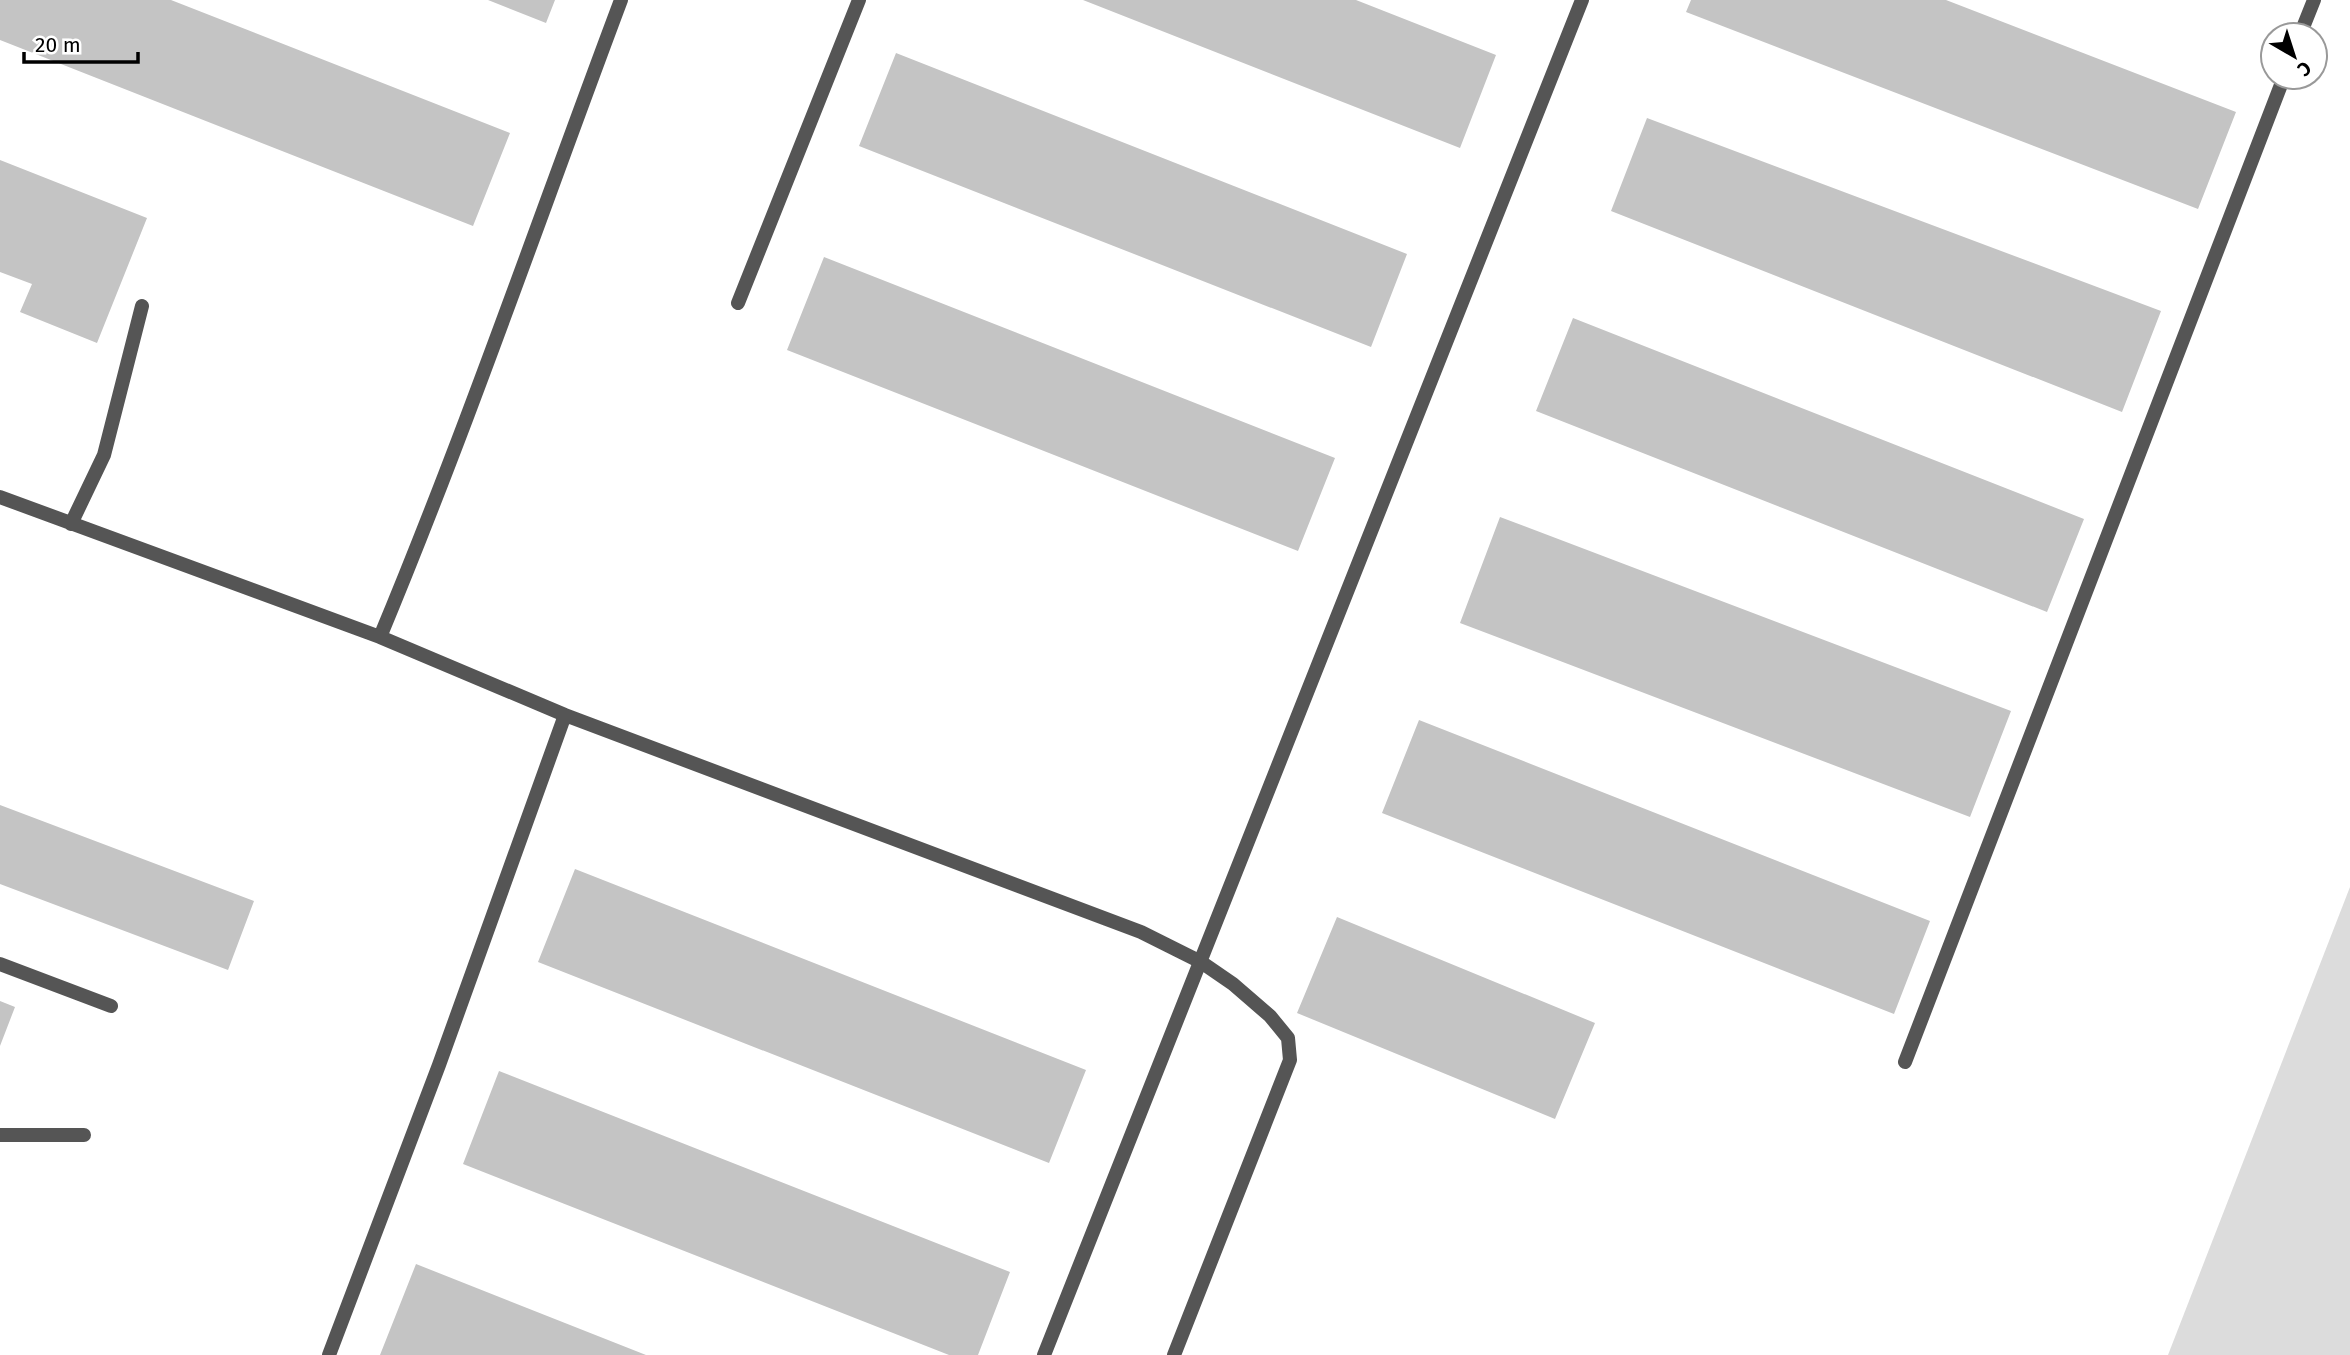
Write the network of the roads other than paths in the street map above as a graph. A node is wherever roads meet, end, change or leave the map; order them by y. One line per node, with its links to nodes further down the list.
1 (621, 0): 11 (lane)
2 (859, 0): 7 (lane)
3 (1582, 0): 13 (lane)
4 (2314, 0): 5 (lane)
5 (2306, 21)
6 (2279, 91): 16 (lane)
7 (738, 303)
8 (142, 306): 10 (lane)
9 (0, 498): 10 (lane)
10 (71, 524): 11 (lane)
11 (380, 637): 12 (lane)
12 (565, 715): 13 (lane); 19 (lane)
13 (1202, 961): 20 (lane); 21 (lane)
14 (0, 964): 15 (lane)
15 (111, 1006)
16 (1905, 1062)
17 (0, 1135): 18 (lane)
18 (84, 1135)
19 (329, 1355)
20 (1044, 1355)
21 (1174, 1355)

